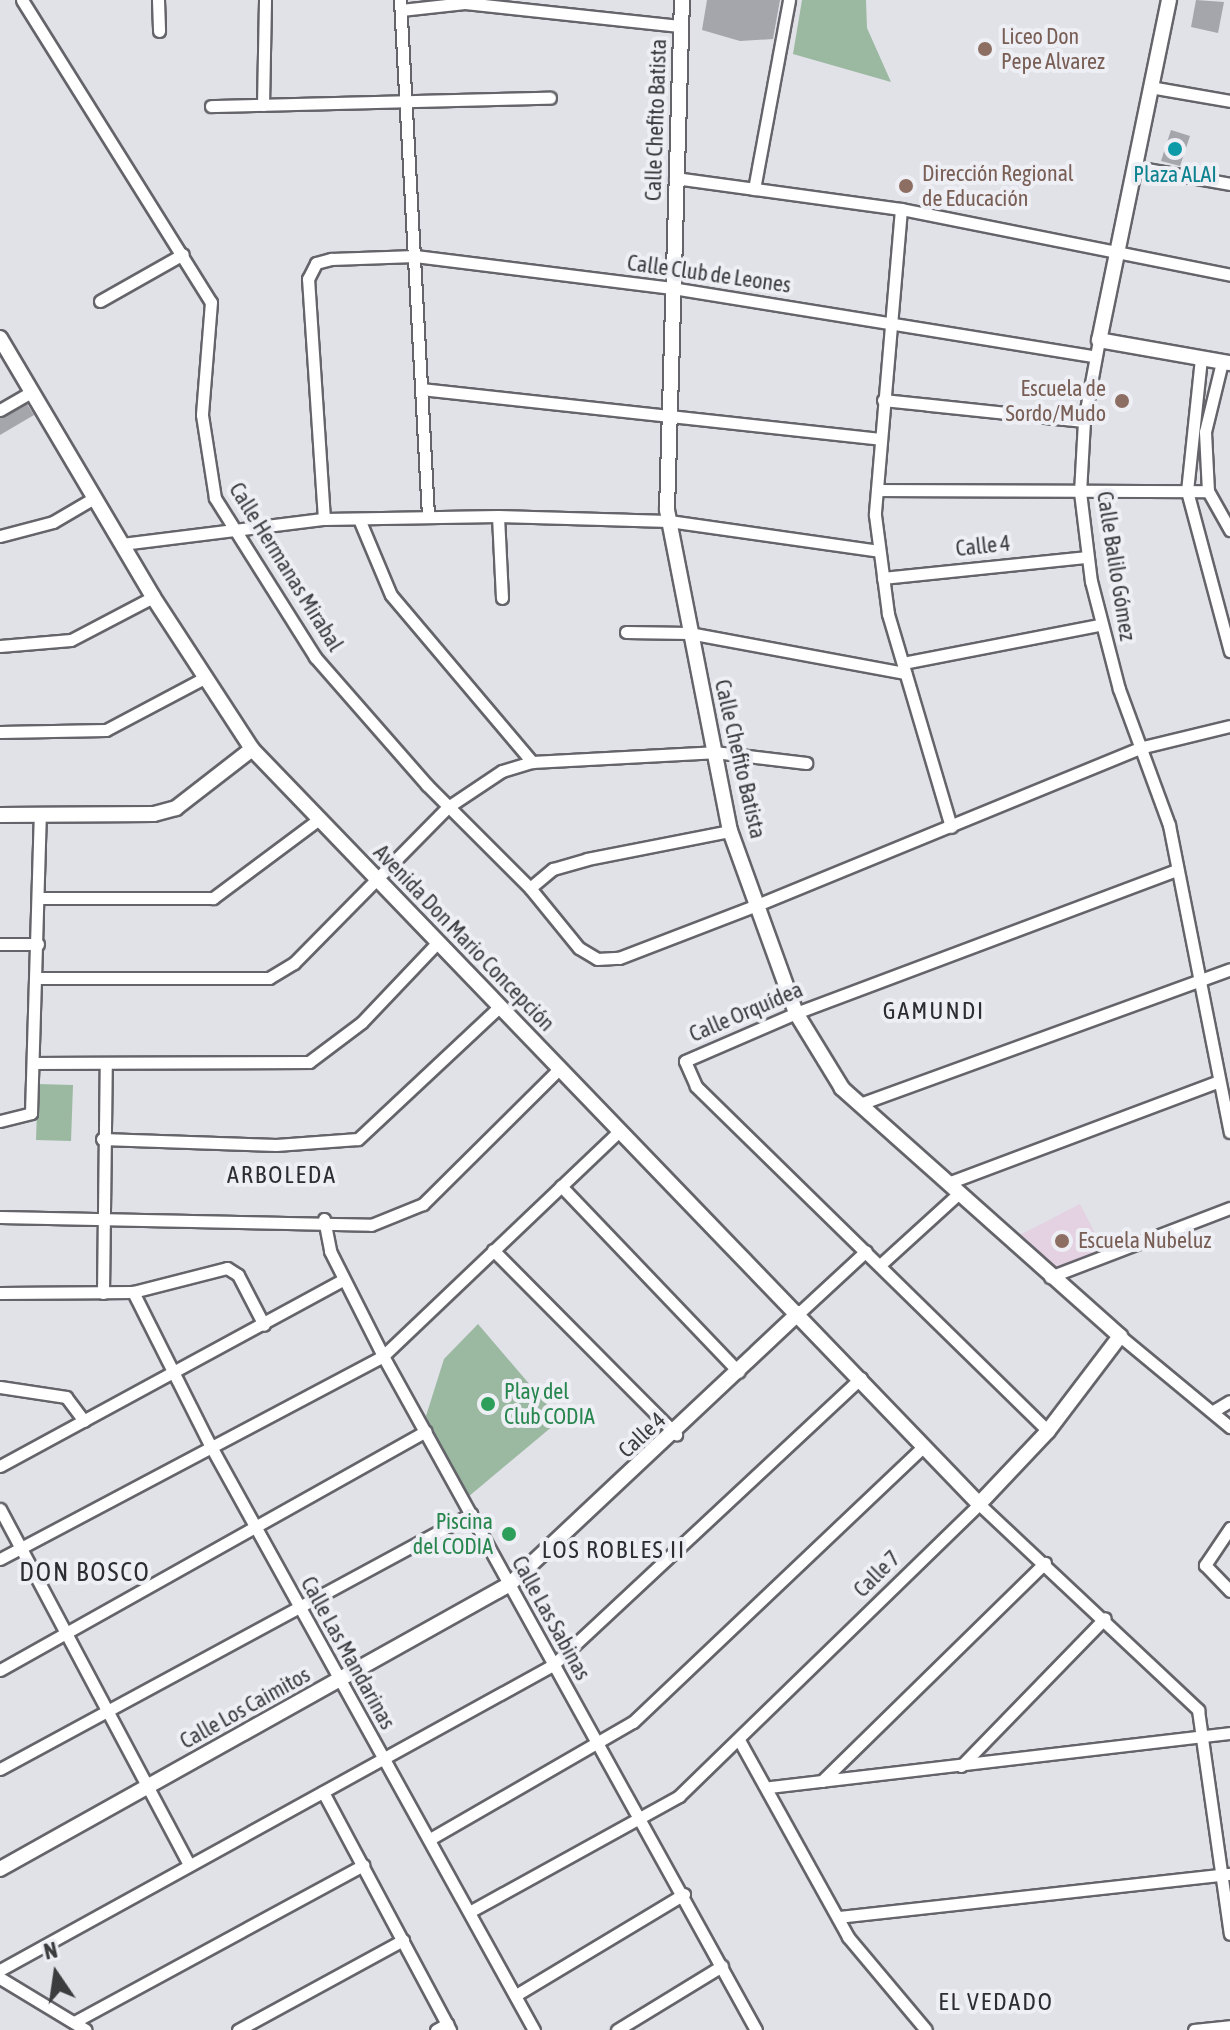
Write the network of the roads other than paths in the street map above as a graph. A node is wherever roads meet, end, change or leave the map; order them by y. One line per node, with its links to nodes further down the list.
1 (22, 0): 21 (street, Calle Hermanas Mirabal)
2 (158, 0): 9 (street)
3 (265, 0): 14 (street)
4 (682, 0): 8 (street, Calle Chefito Batista)
5 (789, 0): 19 (street)
6 (1169, 0): 10 (street, Calle Balilo Gómez)
7 (401, 5): 8 (street); 12 (street)
8 (682, 26): 17 (street, Calle Chefito Batista)
9 (159, 31)
10 (1150, 87): 13 (street); 16 (street, Calle Balilo Gómez)
11 (550, 98): 12 (street)
12 (407, 101): 14 (street); 23 (street)
13 (1230, 101)
14 (263, 105): 15 (street)
15 (211, 106)
16 (1135, 167): 18 (street); 22 (street, Calle Balilo Gómez)
17 (675, 178): 19 (street); 25 (street, Calle Chefito Batista)
18 (1230, 184)
19 (754, 189): 20 (street)
20 (901, 209): 22 (street); 27 (street)
21 (183, 254): 26 (street); 50 (street, Calle Hermanas Mirabal)
22 (1120, 255): 24 (street); 29 (street, Calle Balilo Gómez)
23 (415, 256): 25 (street, Calle Club de Leones); 33 (street); 47 (street, Calle Club de Leones)
24 (1230, 275)
25 (672, 288): 27 (street, Calle Club de Leones); 37 (street, Calle Chefito Batista)
26 (100, 301)
27 (891, 322): 30 (street, Calle Club de Leones); 35 (street)
28 (0, 338): 34 (street, Avenida Don Mario Concepción)
29 (1099, 340): 30 (street, Calle Balilo Gómez); 31 (street)
30 (1094, 356): 38 (street, Calle Balilo Gómez)
31 (1201, 358): 32 (street); 41 (street)
32 (1226, 363): 42 (street)
33 (421, 389): 37 (street); 45 (street)
34 (31, 392): 36 (street); 44 (street, Avenida Don Mario Concepción)
35 (883, 400): 38 (street); 39 (street)
36 (0, 410)
37 (669, 419): 39 (street); 49 (street, Calle Chefito Batista)
38 (1084, 421): 43 (street, Calle Balilo Gómez)
39 (880, 439): 40 (street)
40 (877, 490): 43 (street); 54 (street)
41 (1187, 491): 42 (street); 43 (street); 63 (street)
42 (1208, 491): 51 (street)
43 (1080, 492): 55 (street, Calle Balilo Gómez)
44 (94, 498): 52 (street); 53 (street, Avenida Don Mario Concepción)
45 (428, 515): 46 (street); 48 (street)
46 (498, 516): 49 (street); 58 (street)
47 (324, 519): 48 (street); 50 (street)
48 (359, 519): 71 (street)
49 (669, 521): 54 (street); 61 (street, Calle Chefito Batista)
50 (237, 529): 53 (street); 73 (street, Calle Hermanas Mirabal)
51 (1230, 530)
52 (0, 536)
53 (122, 544): 57 (street, Avenida Don Mario Concepción)
54 (879, 551): 56 (street)
55 (1087, 557): 56 (street, Calle 4); 59 (street, Calle Balilo Gómez)
56 (883, 578): 64 (street)
57 (153, 597): 62 (street); 65 (street, Avenida Don Mario Concepción)
58 (502, 598)
59 (1099, 625): 64 (street); 68 (street, Calle Balilo Gómez)
60 (626, 632): 61 (street)
61 (689, 633): 64 (street); 70 (street, Calle Chefito Batista)
62 (0, 646)
63 (1230, 651)
64 (904, 668): 77 (street)
65 (206, 677): 67 (street); 69 (street, Avenida Don Mario Concepción)
66 (1230, 726): 68 (street)
67 (0, 732)
68 (1143, 747): 77 (street); 79 (street, Calle Balilo Gómez)
69 (252, 749): 75 (street); 76 (street, Avenida Don Mario Concepción)
70 (714, 752): 71 (street); 72 (street); 78 (street, Calle Chefito Batista)
71 (532, 762): 73 (street)
72 (806, 763)
73 (448, 807): 80 (street); 81 (street, Calle Hermanas Mirabal)
74 (0, 815): 75 (street)
75 (40, 816): 82 (street)
76 (319, 819): 80 (street, Avenida Don Mario Concepción); 82 (street)
77 (951, 827): 83 (street)
78 (730, 831): 81 (street); 83 (street, Calle Chefito Batista)
79 (1177, 870): 89 (street, Calle Balilo Gómez); 91 (street, Calle Orquídea)
80 (378, 880): 84 (street, Avenida Don Mario Concepción); 88 (street)
81 (530, 888): 83 (street, Calle Hermanas Mirabal)
82 (39, 898): 86 (street)
83 (757, 905): 91 (street, Calle Chefito Batista)
84 (437, 943): 90 (street, Avenida Don Mario Concepción); 93 (street)
85 (0, 944): 86 (street)
86 (38, 944): 88 (street)
87 (1230, 969): 89 (street)
88 (37, 978): 92 (street)
89 (1200, 980): 95 (street, Calle Balilo Gómez); 96 (street)
90 (499, 1007): 94 (street, Avenida Don Mario Concepción); 100 (street)
91 (796, 1013): 96 (street, Calle Chefito Batista); 108 (street, Calle Orquídea)
92 (35, 1063): 93 (street); 97 (street)
93 (106, 1063): 100 (street)
94 (559, 1069): 98 (street, Avenida Don Mario Concepción); 106 (street)
95 (1217, 1082): 99 (street, Calle Balilo Gómez); 102 (street)
96 (860, 1104): 102 (street, Calle Chefito Batista)
97 (0, 1121)
98 (619, 1131): 101 (street); 115 (street, Avenida Don Mario Concepción)
99 (1230, 1132)
100 (102, 1139): 104 (street)
101 (561, 1186): 107 (street); 119 (street)
102 (954, 1188): 109 (street); 110 (street, Calle Chefito Batista)
103 (1230, 1208): 110 (street)
104 (101, 1214): 105 (street); 106 (street); 114 (street)
105 (0, 1217)
106 (324, 1219): 111 (street, Calle Las Sabinas)
107 (493, 1250): 118 (street); 129 (street)
108 (866, 1251): 109 (street, Calle Orquídea); 115 (street)
109 (880, 1265): 128 (street, Calle Orquídea)
110 (1050, 1277): 117 (street, Calle Chefito Batista)
111 (343, 1280): 116 (street); 118 (street, Calle Las Sabinas)
112 (133, 1292): 114 (street); 116 (street); 120 (street, Calle Las Mandarinas)
113 (0, 1293): 114 (street)
114 (103, 1293)
115 (799, 1313): 119 (street, Calle 4); 121 (street, Avenida Don Mario Concepción)
116 (264, 1325): 120 (street)
117 (1120, 1336): 124 (street, Calle Chefito Batista); 128 (street, Calle 7)
118 (383, 1356): 127 (street, Calle Las Sabinas); 130 (street)
119 (739, 1372): 129 (street, Calle 4)
120 (172, 1375): 125 (street); 130 (street, Calle Las Mandarinas)
121 (861, 1378): 131 (street, Avenida Don Mario Concepción); 146 (street)
122 (0, 1387): 125 (street)
123 (1230, 1401): 124 (street)
124 (1215, 1410): 126 (street, Calle Chefito Batista)
125 (84, 1421): 132 (street)
126 (1230, 1427)
127 (426, 1431): 135 (street, Calle Las Sabinas); 136 (street)
128 (1048, 1431): 133 (street, Calle 7)
129 (676, 1434): 141 (street, Calle 4)
130 (209, 1443): 136 (street, Calle Las Mandarinas); 138 (street)
131 (923, 1447): 133 (street, Avenida Don Mario Concepción); 153 (street)
132 (0, 1466)
133 (979, 1504): 140 (street); 152 (street, Calle 7)
134 (0, 1509): 138 (street)
135 (471, 1514): 141 (street, Calle Las Sabinas); 143 (street)
136 (254, 1525): 143 (street, Calle Las Mandarinas); 145 (street)
137 (1230, 1528): 142 (street)
138 (21, 1548): 139 (street); 145 (street)
139 (0, 1559)
140 (1045, 1563): 144 (street); 157 (street)
141 (510, 1584): 146 (street, Calle Las Sabinas); 148 (street, Calle Los Caimitos)
142 (1230, 1591)
143 (300, 1606): 148 (street, Calle Las Mandarinas); 149 (street)
144 (1105, 1618): 151 (street); 155 (street)
145 (68, 1633): 147 (street); 149 (street)
146 (553, 1665): 153 (street, Calle Las Sabinas); 154 (street)
147 (0, 1670)
148 (341, 1681): 154 (street, Calle Las Mandarinas); 158 (street, Calle Los Caimitos)
149 (109, 1712): 156 (street); 158 (street)
150 (1230, 1733): 151 (street)
151 (1205, 1735): 155 (street); 166 (street)
152 (739, 1740): 159 (street); 161 (street, Calle 7)
153 (601, 1746): 161 (street, Calle Las Sabinas); 162 (street)
154 (384, 1758): 160 (street); 162 (street, Calle Las Mandarinas)
155 (961, 1766): 157 (street)
156 (0, 1769)
157 (822, 1781): 159 (street)
158 (148, 1787): 163 (street); 165 (street, Calle Los Caimitos)
159 (770, 1787): 169 (street)
160 (323, 1792): 163 (street); 164 (street)
161 (641, 1820): 167 (street, Calle Las Sabinas); 168 (street, Calle 7)
162 (430, 1839): 168 (street, Calle Las Mandarinas)
163 (189, 1864): 173 (street)
164 (363, 1865): 171 (street); 176 (street)
165 (0, 1869)
166 (1227, 1874): 169 (street); 170 (street)
167 (684, 1894): 172 (street, Calle Las Sabinas); 175 (street)
168 (471, 1911): 175 (street, Calle Las Mandarinas)
169 (838, 1917): 184 (street)
170 (1230, 1934)
171 (403, 1940): 178 (street); 180 (street)
172 (722, 1966): 182 (street); 183 (street, Calle Las Sabinas)
173 (0, 1970)
174 (0, 1978): 176 (street)
175 (516, 1995): 181 (street, Calle Las Mandarinas)
176 (76, 2021): 179 (street)
177 (1230, 2026): 185 (street)
178 (445, 2028)
179 (86, 2030)
180 (238, 2030)
181 (534, 2030)
182 (617, 2030)
183 (756, 2030)
184 (926, 2030)
185 (1194, 2030)

